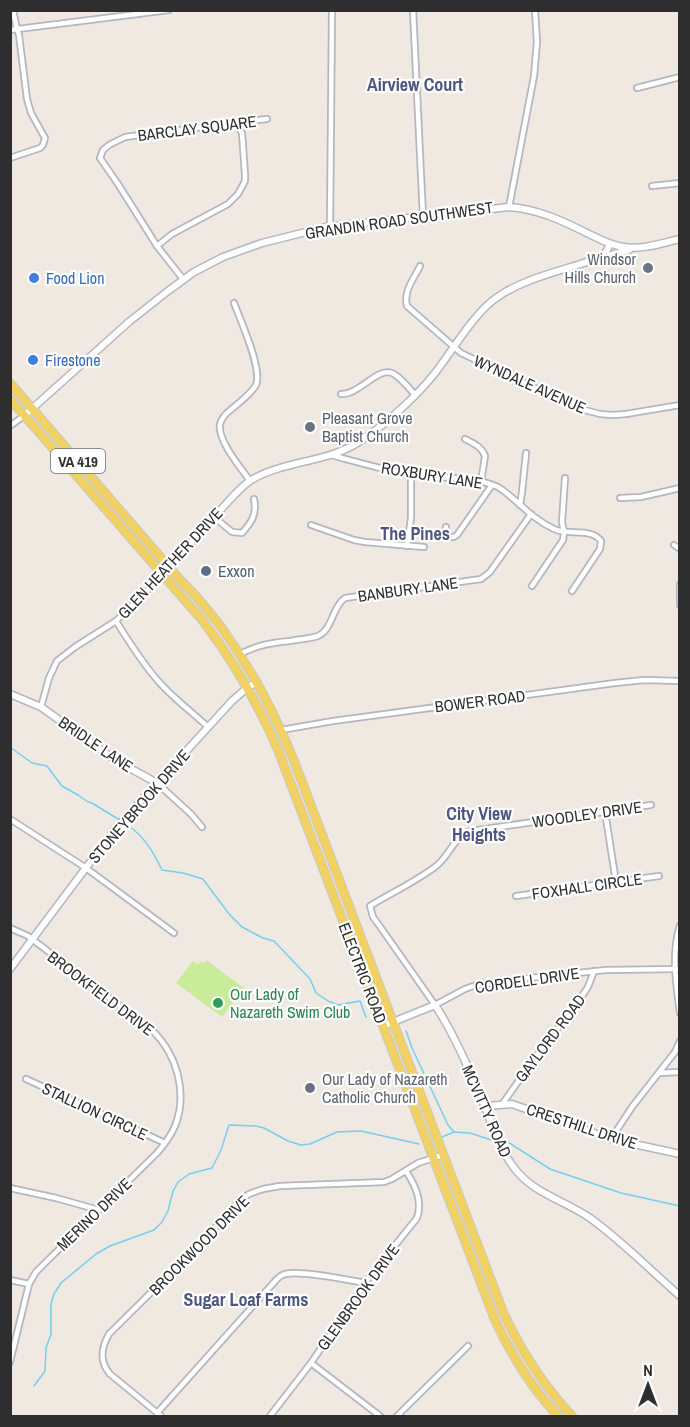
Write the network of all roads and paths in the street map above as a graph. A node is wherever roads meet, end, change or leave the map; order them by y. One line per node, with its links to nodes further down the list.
1 (14, 10): 7 (street)
2 (169, 10): 6 (street)
3 (332, 10): 18 (street)
4 (413, 10): 17 (street)
5 (535, 10): 16 (street)
6 (131, 13): 7 (street)
7 (17, 29): 8 (street); 13 (street)
8 (10, 30)
9 (680, 77): 10 (street)
10 (637, 88)
11 (267, 119): 12 (street, BARCLAY SQUARE)
12 (237, 125): 21 (street); 21 (street, BARCLAY SQUARE)
13 (10, 158)
14 (680, 183): 15 (street)
15 (652, 186)
16 (509, 207): 17 (street, GRANDIN ROAD SOUTHWEST); 20 (street, GRANDIN ROAD SOUTHWEST)
17 (423, 216): 18 (street, GRANDIN ROAD SOUTHWEST)
18 (330, 227): 25 (street, GRANDIN ROAD SOUTHWEST)
19 (680, 239): 22 (street, GRANDIN ROAD SOUTHWEST)
20 (610, 244): 22 (street, GRANDIN ROAD SOUTHWEST); 23 (street)
21 (157, 246): 25 (street)
22 (635, 248): 23 (street, GLEN HEATHER DRIVE)
23 (598, 258): 27 (street, GLEN HEATHER DRIVE)
24 (420, 266): 27 (street, WYNDALE AVENUE)
25 (183, 279): 33 (street, GRANDIN ROAD SOUTHWEST)
26 (234, 303): 41 (street)
27 (454, 347): 30 (street, GLEN HEATHER DRIVE); 32 (street, WYNDALE AVENUE)
28 (10, 383): 33 (main road, VA 419)
29 (341, 393): 30 (street)
30 (415, 395): 38 (street, GLEN HEATHER DRIVE)
31 (10, 399): 34 (main road, VA 419)
32 (680, 405)
33 (33, 408): 34 (street, GRANDIN ROAD SOUTHWEST); 55 (main road, VA 419)
34 (25, 415): 35 (street); 56 (main road, ELECTRIC ROAD / VA 419)
35 (10, 426)
36 (465, 439): 42 (street)
37 (526, 453): 47 (street)
38 (331, 455): 39 (street, ROXBURY LANE); 41 (street, GLEN HEATHER DRIVE)
39 (411, 475): 42 (street, ROXBURY LANE); 53 (street)
40 (565, 478): 52 (street)
41 (250, 481): 49 (street, GLEN HEATHER DRIVE)
42 (482, 482): 43 (street, ROXBURY LANE)
43 (492, 485): 47 (street, ROXBURY LANE); 51 (street)
44 (680, 488): 45 (street)
45 (620, 498)
46 (254, 499): 49 (street)
47 (520, 505): 48 (street, ROXBURY LANE)
48 (531, 514): 52 (street, ROXBURY LANE); 62 (street, BANBURY LANE)
49 (214, 517): 55 (street, GLEN HEATHER DRIVE)
50 (311, 525): 53 (street)
51 (446, 527)
52 (564, 532): 58 (street); 59 (street, ROXBURY LANE)
53 (407, 546): 54 (street)
54 (424, 547)
55 (170, 568): 56 (street, GLEN HEATHER DRIVE); 62 (main road, ELECTRIC ROAD / VA 419)
56 (163, 575): 61 (street, GLEN HEATHER DRIVE); 65 (main road, ELECTRIC ROAD / VA 419)
57 (680, 584): 60 (street)
58 (532, 586)
59 (572, 591)
60 (680, 606)
61 (116, 621): 67 (street, GLEN HEATHER DRIVE); 68 (street)
62 (240, 654): 64 (main road, ELECTRIC ROAD / VA 419)
63 (680, 681): 69 (street, BOWER ROAD)
64 (257, 682): 65 (street, STONEYBROOK DRIVE); 69 (main road, ELECTRIC ROAD / VA 419)
65 (248, 687): 68 (street, STONEYBROOK DRIVE); 90 (main road, ELECTRIC ROAD / VA 419)
66 (10, 694): 67 (street, BRIDLE LANE)
67 (41, 707): 70 (street, BRIDLE LANE)
68 (208, 727): 70 (street, STONEYBROOK DRIVE)
69 (281, 730): 89 (main road, ELECTRIC ROAD / VA 419)
70 (157, 783): 74 (street, BRIDLE LANE); 75 (street, STONEYBROOK DRIVE)
71 (651, 805): 72 (street, WOODLEY DRIVE)
72 (605, 812): 77 (street); 79 (street, WOODLEY DRIVE)
73 (10, 819): 75 (street)
74 (202, 827)
75 (86, 868): 82 (street); 83 (street, STONEYBROOK DRIVE)
76 (659, 876): 77 (street, FOXHALL CIRCLE)
77 (616, 882): 78 (street, FOXHALL CIRCLE)
78 (516, 896)
79 (370, 906): 87 (street, MCVITTY ROAD)
80 (680, 925): 85 (street)
81 (10, 928): 83 (street, BROOKFIELD DRIVE)
82 (174, 933)
83 (33, 940): 84 (street, STONEYBROOK DRIVE); 92 (street, BROOKFIELD DRIVE)
84 (10, 969)
85 (677, 969): 86 (street, CORDELL DRIVE); 88 (street)
86 (594, 971): 87 (street, CORDELL DRIVE); 96 (street, GAYLORD ROAD)
87 (435, 1005): 89 (street, CORDELL DRIVE); 97 (street, MCVITTY ROAD)
88 (680, 1013)
89 (393, 1022): 90 (street, CORDELL DRIVE); 101 (main road, ELECTRIC ROAD / VA 419)
90 (383, 1026): 102 (main road, ELECTRIC ROAD / VA 419)
91 (680, 1041): 94 (street)
92 (177, 1071): 99 (street, MERINO DRIVE)
93 (680, 1072): 94 (street)
94 (659, 1073): 98 (street)
95 (26, 1078): 99 (street, STALLION CIRCLE)
96 (503, 1103): 97 (street, CRESTHILL DRIVE); 98 (street, CRESTHILL DRIVE)
97 (485, 1106): 109 (street, MCVITTY ROAD)
98 (611, 1139): 100 (street, CRESTHILL DRIVE)
99 (165, 1143): 105 (street, MERINO DRIVE)
100 (680, 1154)
101 (443, 1155): 102 (street, BROOKWOOD DRIVE); 118 (main road, ELECTRIC ROAD / VA 419)
102 (434, 1159): 103 (street, BROOKWOOD DRIVE); 117 (main road, ELECTRIC ROAD / VA 419)
103 (406, 1171): 107 (street, GLENBROOK DRIVE); 113 (street, BROOKWOOD DRIVE)
104 (10, 1188): 105 (street)
105 (99, 1210): 108 (street, MERINO DRIVE)
106 (10, 1280): 108 (street)
107 (366, 1283): 112 (street, GLENBROOK DRIVE); 113 (street)
108 (28, 1284): 111 (street, MERINO DRIVE)
109 (680, 1296)
110 (468, 1346): 116 (street)
111 (10, 1362)
112 (311, 1363): 114 (street, GLENBROOK DRIVE); 115 (street)
113 (159, 1415)
114 (270, 1416)
115 (380, 1416)
116 (398, 1416)
117 (558, 1416)
118 (572, 1416)

